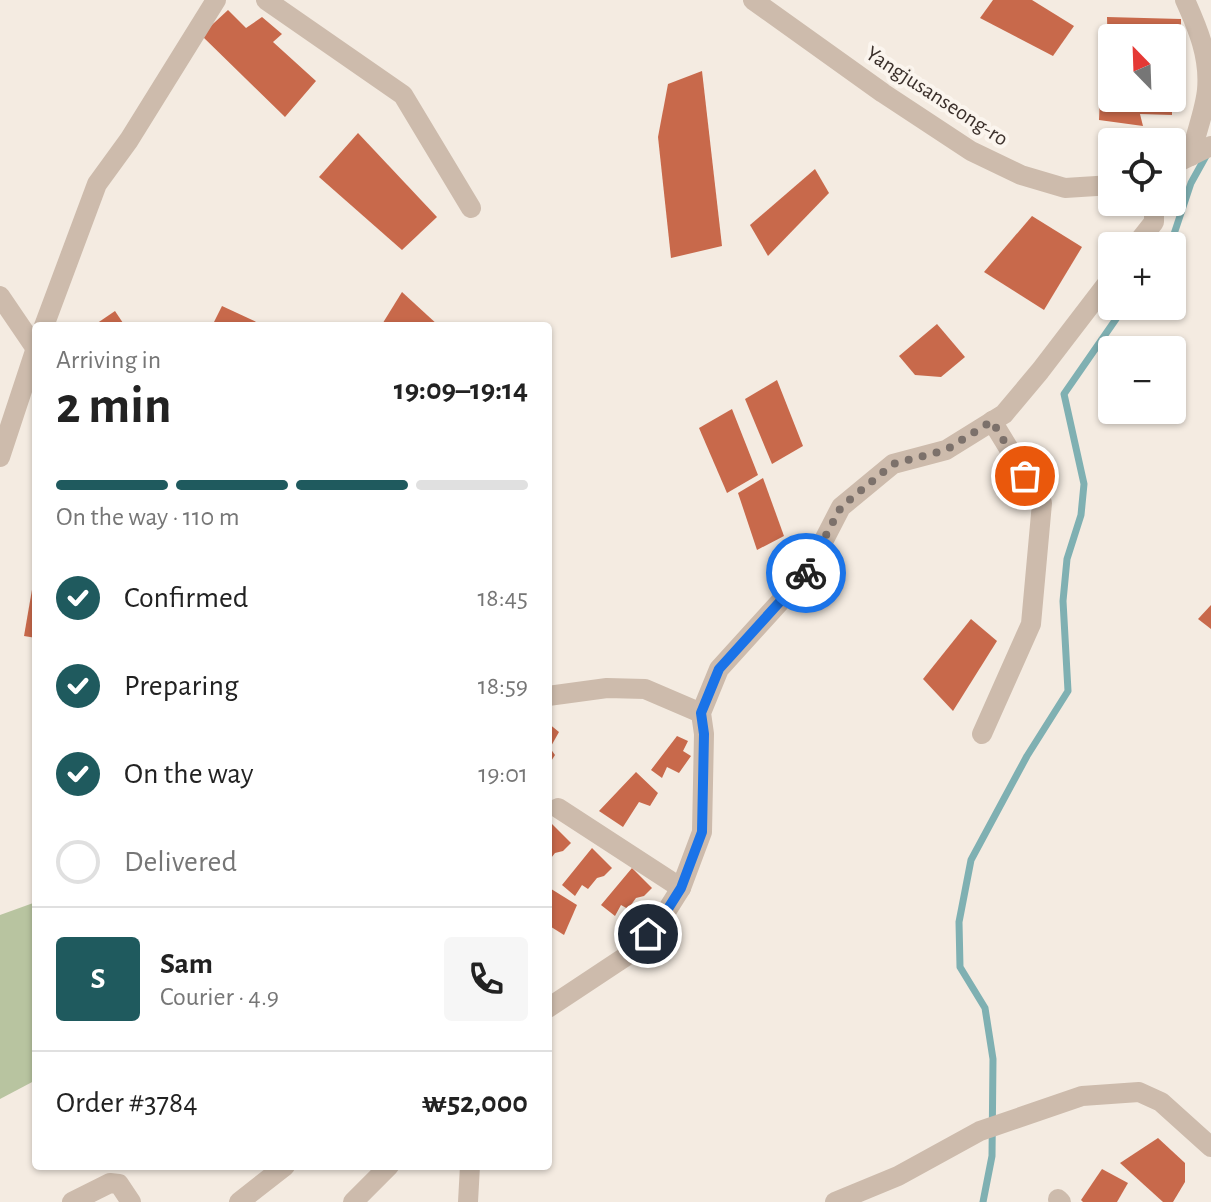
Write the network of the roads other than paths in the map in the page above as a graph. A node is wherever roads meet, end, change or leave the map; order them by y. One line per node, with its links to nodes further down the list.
1 (216, 0): 10 (street)
2 (266, 0): 7 (street)
3 (753, 0): 6 (street, Yangjusanseong-ro)
4 (1185, 0): 5 (street)
5 (1195, 154)
6 (1098, 186)
7 (471, 208)
8 (1098, 295): 13 (street)
9 (0, 296): 11 (street)
10 (45, 322)
11 (32, 342)
12 (32, 360): 14 (street)
13 (992, 421): 16 (street); 17 (street)
14 (0, 457)
15 (552, 695): 16 (street)
16 (701, 713): 19 (street)
17 (982, 734)
18 (558, 808): 19 (street)
19 (681, 888): 20 (street)
20 (552, 1005)
21 (1211, 1147): 25 (street)
22 (280, 1170): 28 (street)
23 (385, 1170): 29 (street)
24 (470, 1170): 30 (street)
25 (884, 1192): 31 (street)
26 (72, 1202): 27 (street)
27 (131, 1202)
28 (239, 1202)
29 (353, 1202)
30 (468, 1202)
31 (835, 1202)

